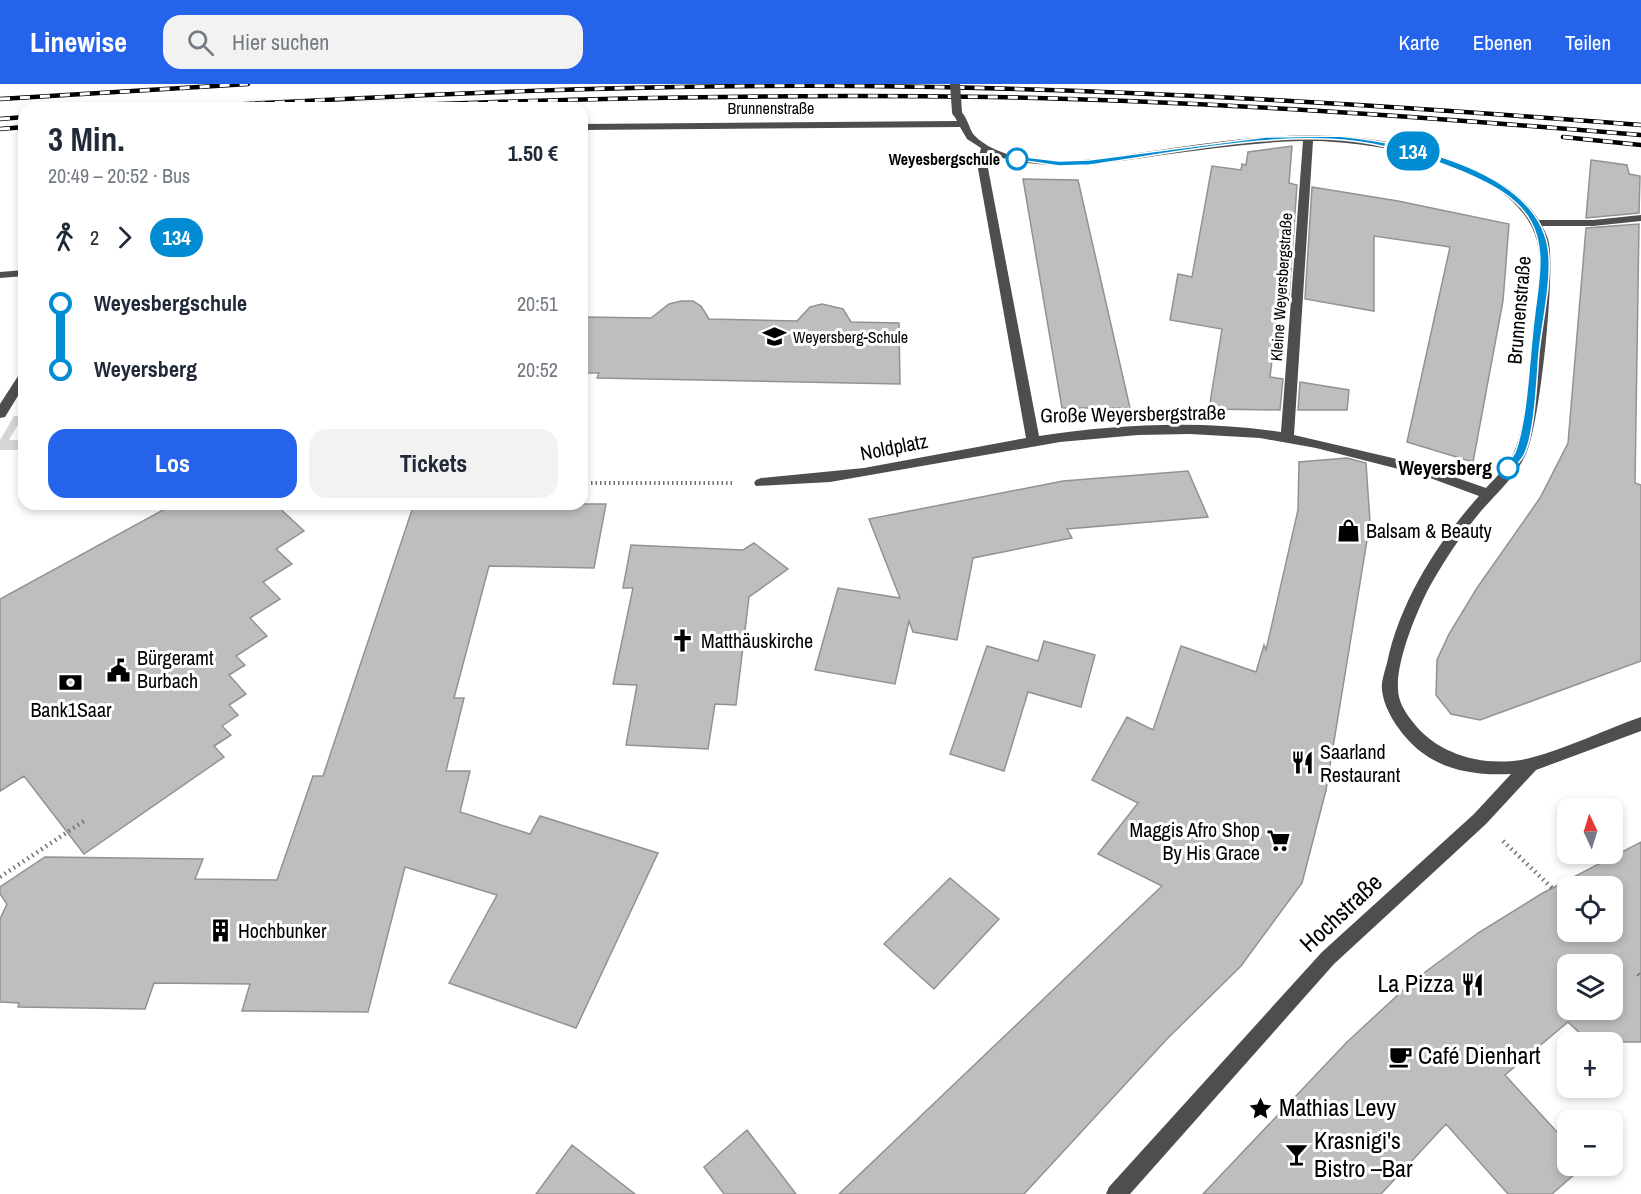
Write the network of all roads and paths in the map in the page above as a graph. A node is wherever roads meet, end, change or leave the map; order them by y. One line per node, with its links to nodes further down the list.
1 (955, 84): 2 (street, bridge)
2 (960, 124): 3 (street, Brunnenstraße); 5 (street)
3 (588, 127)
4 (1308, 138): 5 (street, Brunnenstraße); 7 (street, Brunnenstraße); 12 (street, Kleine Weyersbergstraße)
5 (986, 148): 13 (street, Große Weyersbergstraße)
6 (1641, 218): 7 (street)
7 (1536, 223): 16 (street, Brunnenstraße)
8 (18, 274): 9 (street)
9 (0, 275)
10 (18, 386): 11 (street)
11 (0, 414)
12 (1287, 439): 13 (street, Große Weyersbergstraße); 16 (street, Große Weyersbergstraße)
13 (1033, 441): 15 (street, Noldplatz)
14 (588, 483): 15 (path)
15 (761, 483)
16 (1487, 494): 18 (street, Brunnenstraße)
17 (1641, 723): 18 (street, Hochstraße)
18 (1530, 765): 19 (street, Hochstraße)
19 (1480, 819): 22 (path); 23 (street, Hochstraße)
20 (84, 821): 21 (path)
21 (0, 877)
22 (1552, 888)
23 (1116, 1194)

